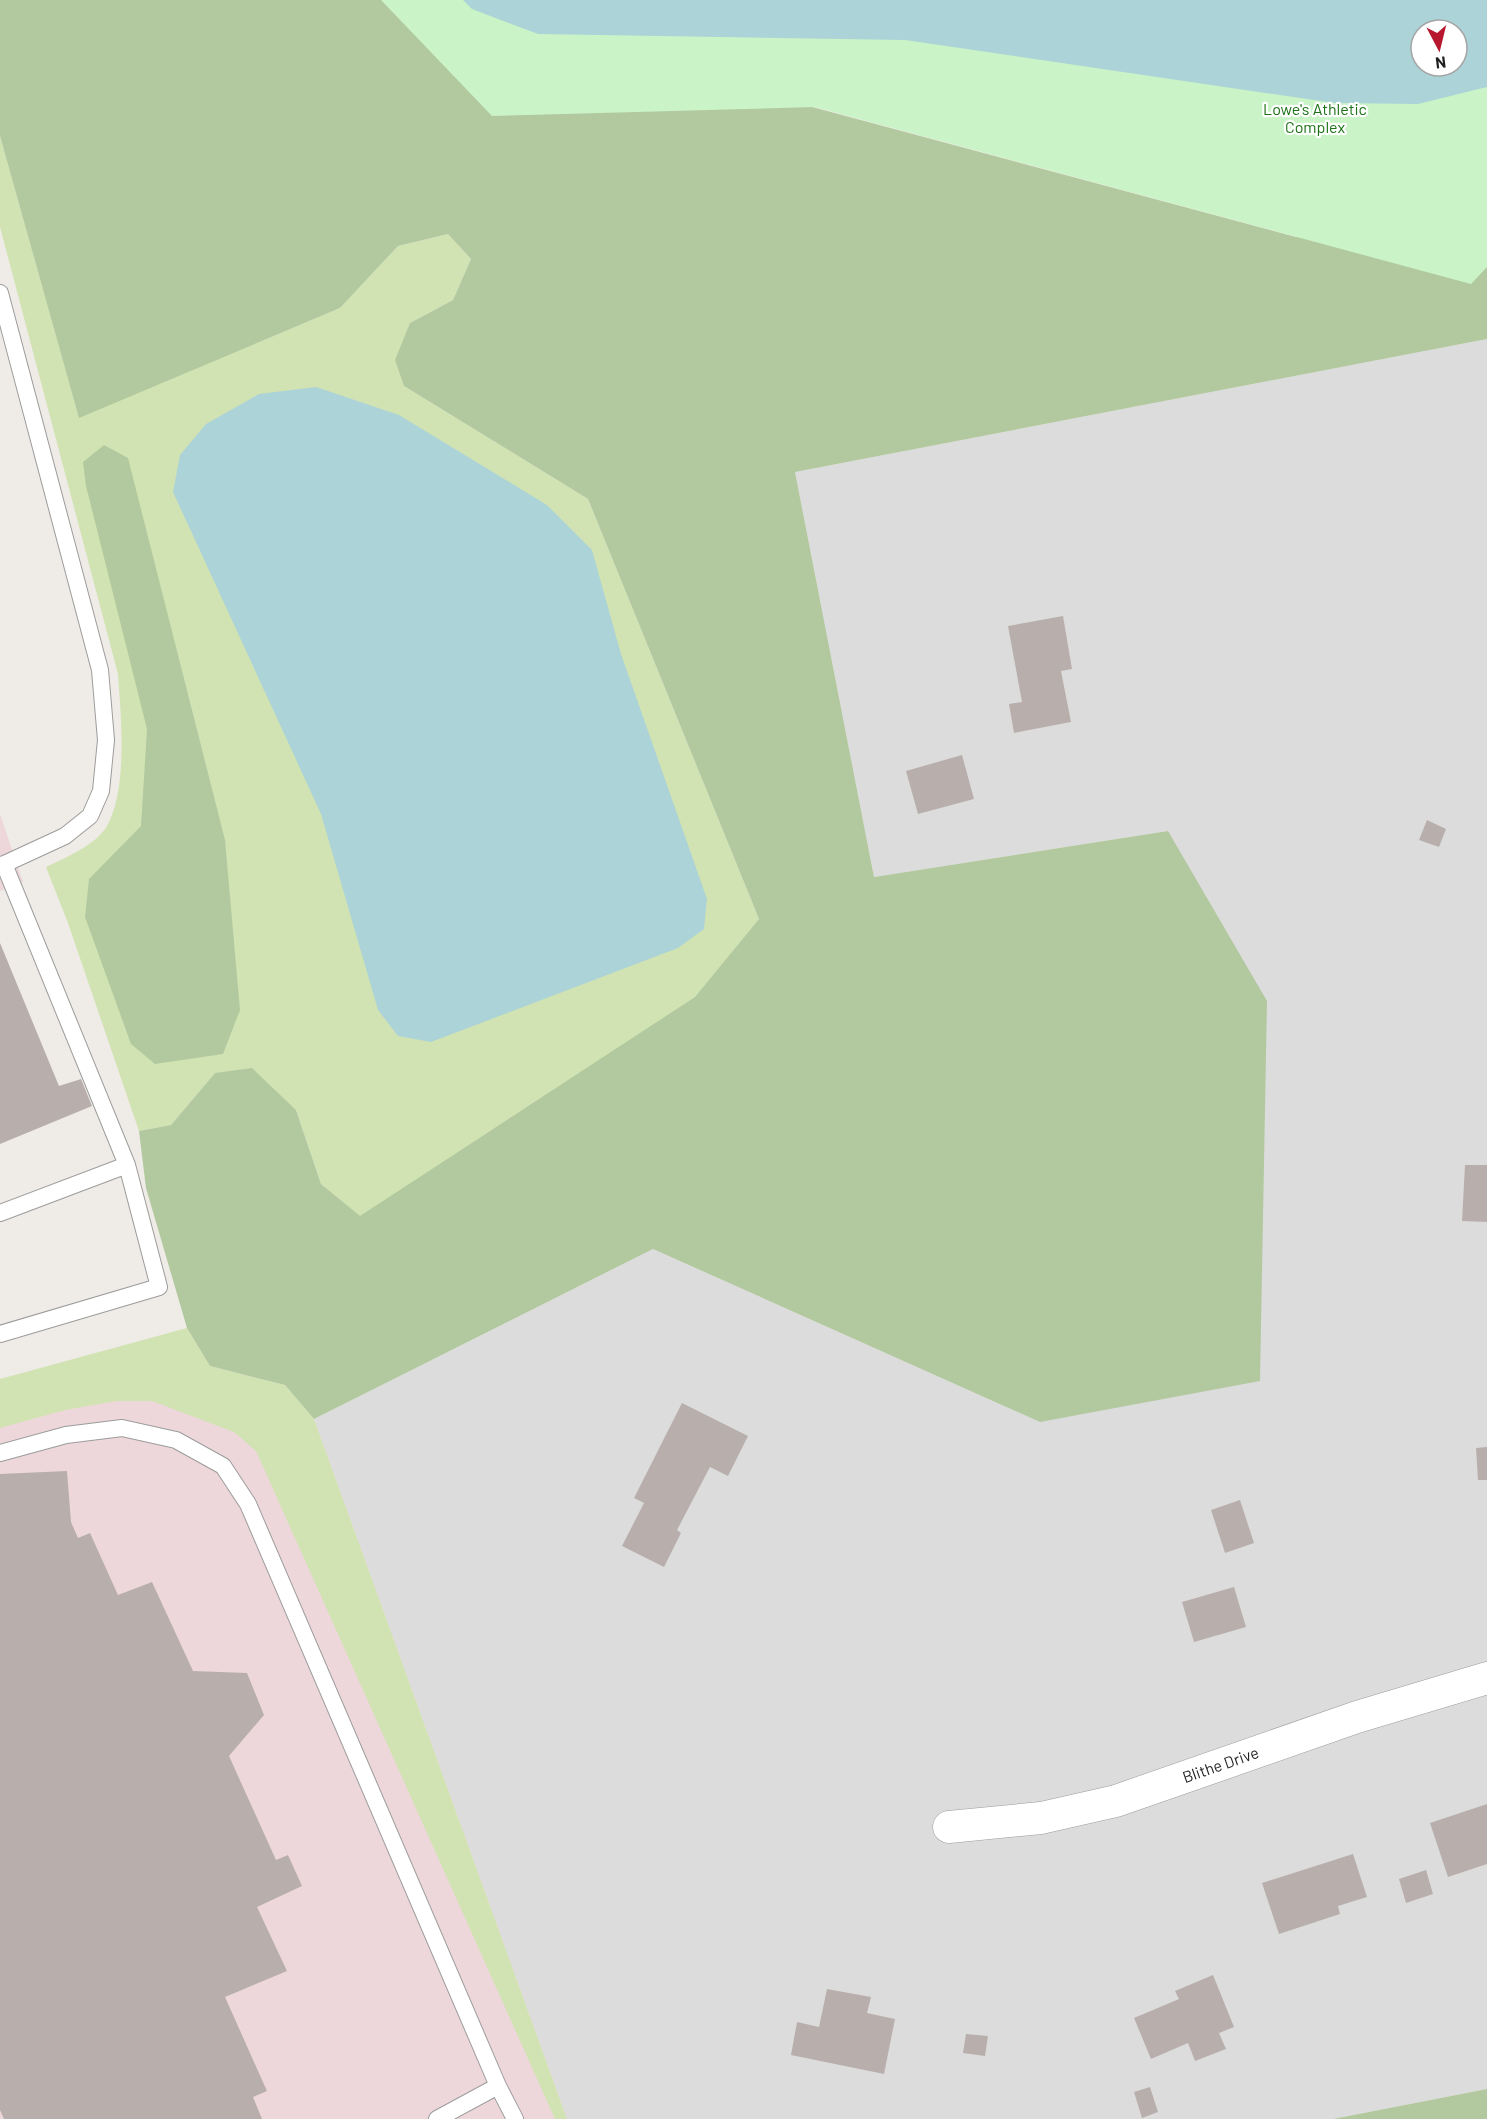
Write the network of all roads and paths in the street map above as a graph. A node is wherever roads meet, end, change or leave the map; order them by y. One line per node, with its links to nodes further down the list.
1 (0, 294): 2 (lane)
2 (2, 865): 3 (lane)
3 (127, 1165): 4 (lane); 5 (lane)
4 (0, 1213)
5 (0, 1332)
6 (0, 1453): 9 (lane)
7 (1487, 1678): 8 (street, Blithe Drive)
8 (949, 1827)
9 (498, 2086): 10 (lane); 11 (lane)
10 (437, 2119)
11 (515, 2119)

